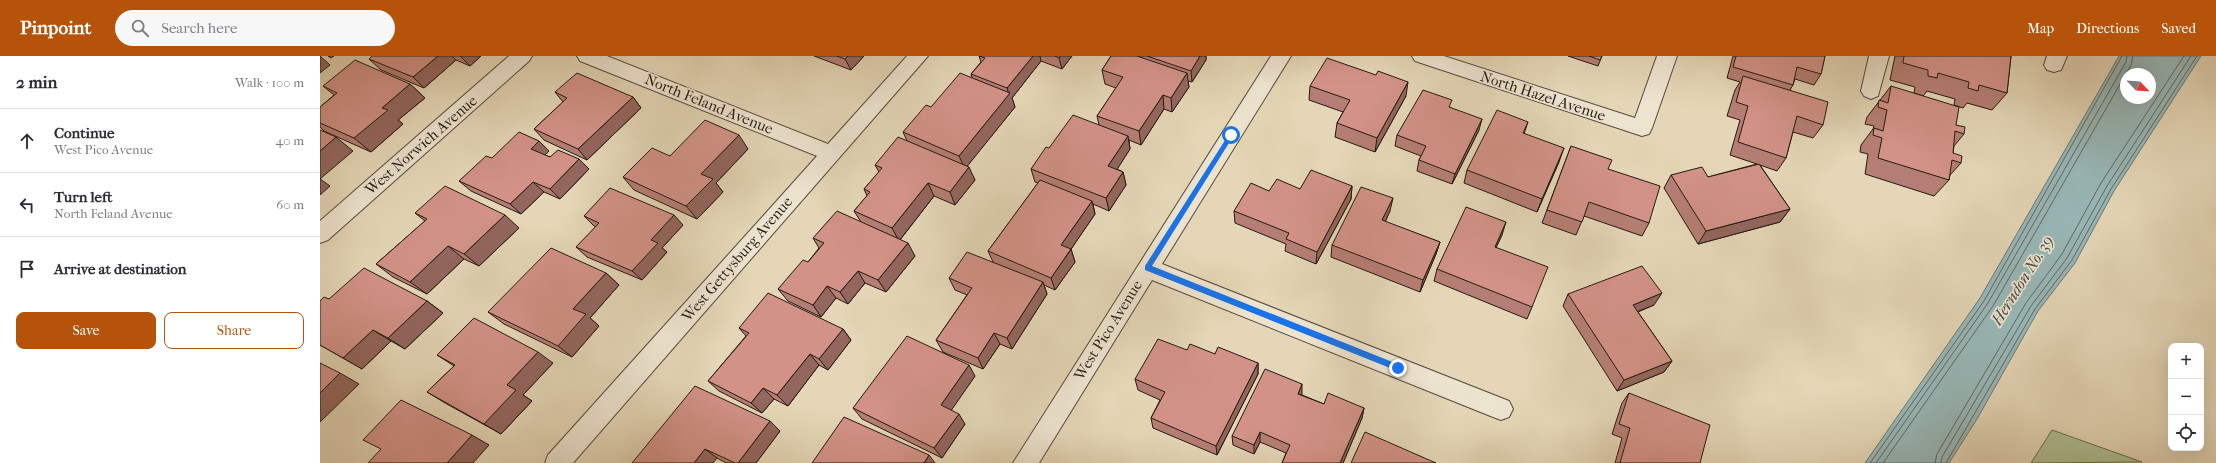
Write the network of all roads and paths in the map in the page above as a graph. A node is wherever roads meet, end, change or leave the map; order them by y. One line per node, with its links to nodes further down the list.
1 (522, 56): 10 (street, West Norwich Avenue)
2 (587, 56): 9 (street, North Feland Avenue)
3 (918, 56): 9 (street, West Gettysburg Avenue)
4 (1282, 56): 11 (street, West Pico Avenue)
5 (1422, 56): 6 (street, North Hazel Avenue)
6 (1667, 56)
7 (1879, 56): 8 (street)
8 (1871, 91)
9 (830, 153): 13 (street, West Gettysburg Avenue)
10 (320, 234)
11 (1148, 268): 12 (street); 14 (street, West Pico Avenue)
12 (1501, 409)
13 (557, 463)
14 (1025, 463)

